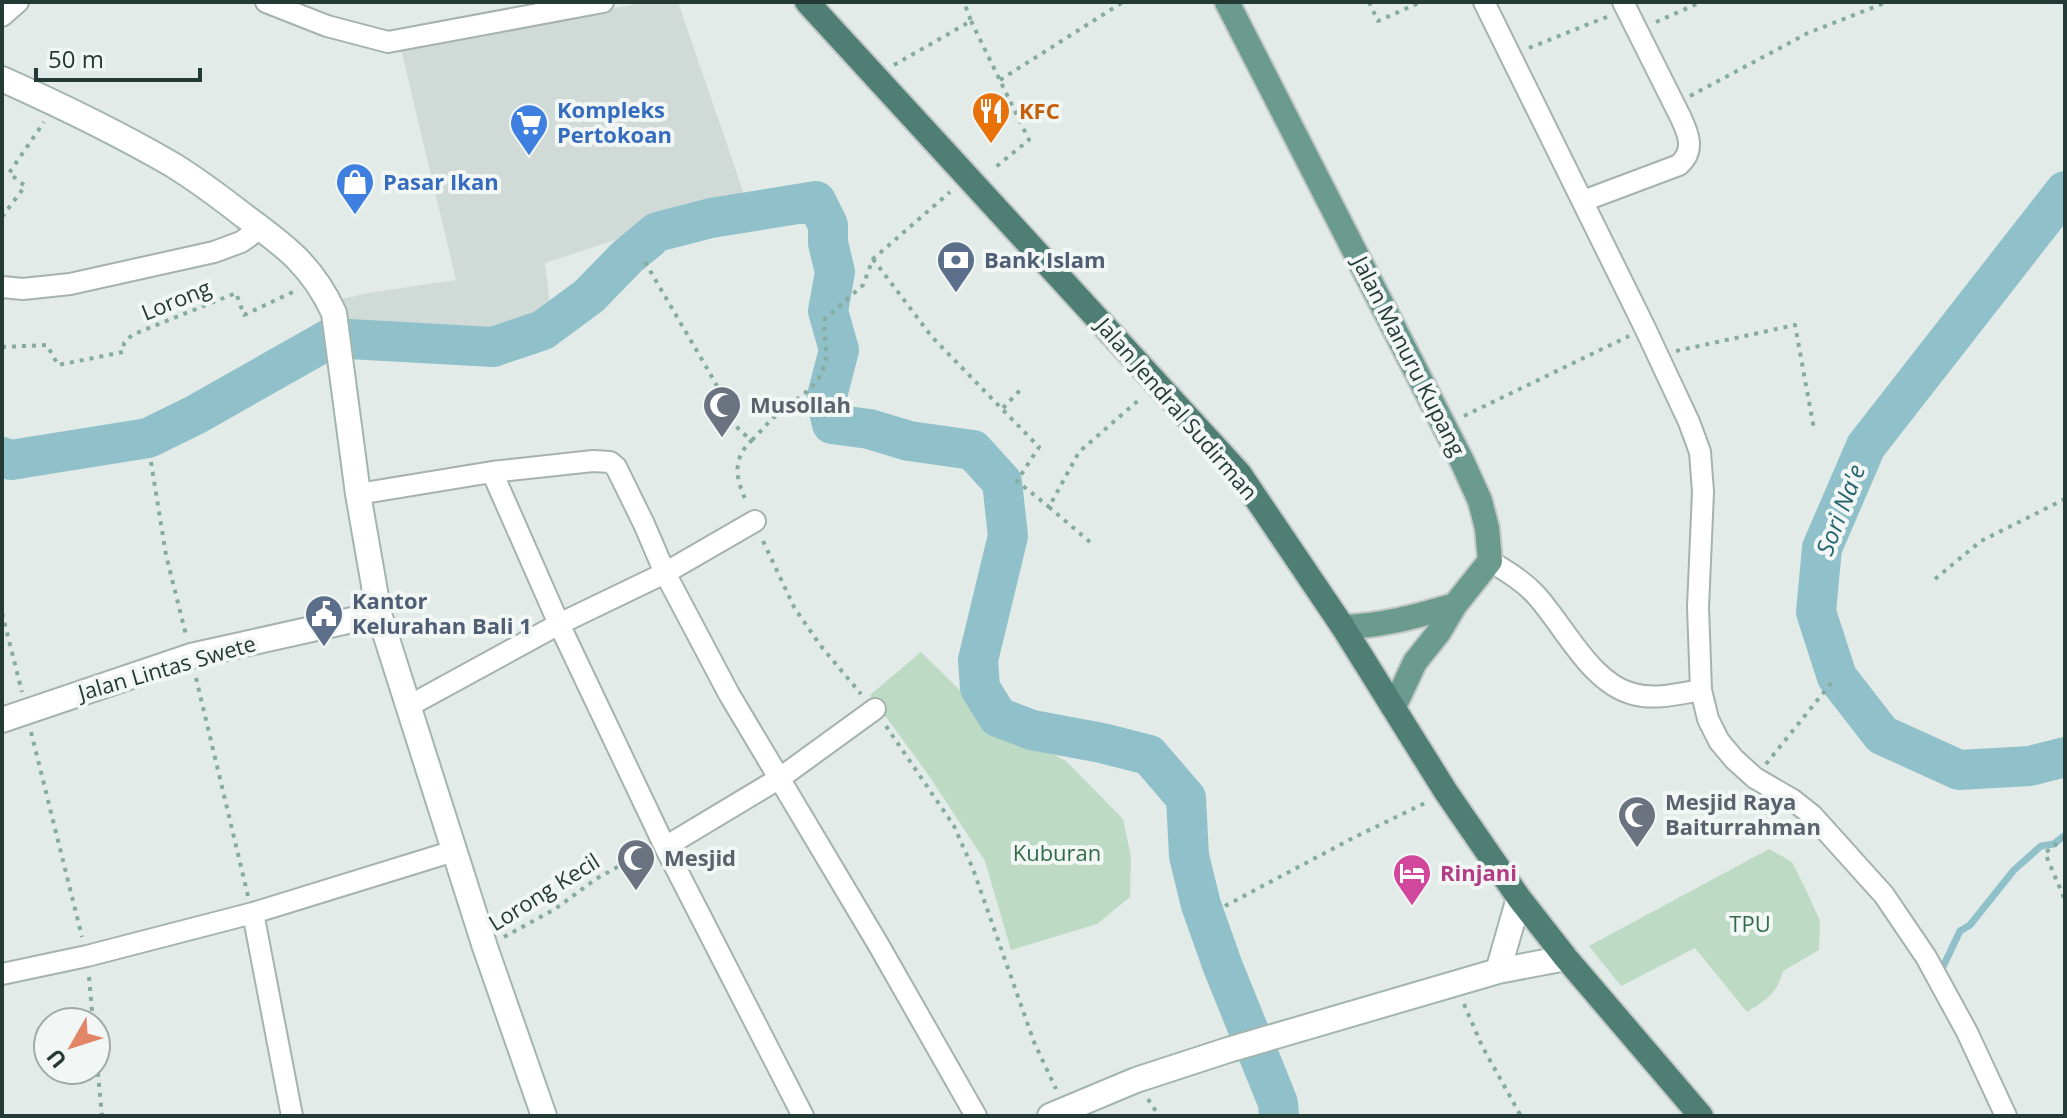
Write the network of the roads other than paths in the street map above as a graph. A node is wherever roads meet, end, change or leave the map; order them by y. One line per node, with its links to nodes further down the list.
1 (18, 2): 8 (street)
2 (266, 2): 3 (street)
3 (603, 2)
4 (807, 2): 21 (highway, Jalan Jendral Sudirman)
5 (1227, 2): 16 (main road, Jalan Manuru Kupang)
6 (1484, 2): 10 (street)
7 (1625, 5): 10 (street)
8 (2, 16)
9 (2, 79): 11 (main road)
10 (1583, 201): 22 (street)
11 (261, 228): 12 (street); 14 (main road)
12 (2, 287)
13 (492, 472): 14 (street); 17 (street); 20 (street)
14 (358, 494): 19 (main road)
15 (755, 521): 17 (street)
16 (1490, 561): 18 (main road); 22 (street)
17 (665, 573): 20 (street); 27 (street)
18 (1455, 605): 21 (main road); 24 (main road)
19 (379, 614): 23 (main road); 26 (main road, Jalan Lintas Swete)
20 (559, 624): 23 (street); 28 (street)
21 (1343, 627): 24 (highway, Jalan Jendral Sudirman)
22 (1701, 690): 41 (street)
23 (407, 707): 29 (main road)
24 (1394, 707): 30 (highway, Jalan Jendral Sudirman)
25 (875, 709): 27 (street)
26 (2, 720)
27 (780, 778): 28 (street); 39 (street)
28 (664, 844): 38 (street)
29 (454, 851): 31 (street); 37 (main road)
30 (1519, 898): 32 (highway, Jalan Jendral Sudirman); 33 (main road)
31 (253, 913): 34 (street); 36 (street)
32 (1566, 958): 33 (main road); 40 (highway, Jalan Jendral Sudirman)
33 (1498, 971): 35 (main road)
34 (2, 974)
35 (1058, 1112)
36 (292, 1116)
37 (544, 1116)
38 (803, 1116)
39 (976, 1116)
40 (1701, 1116)
41 (2006, 1116)

